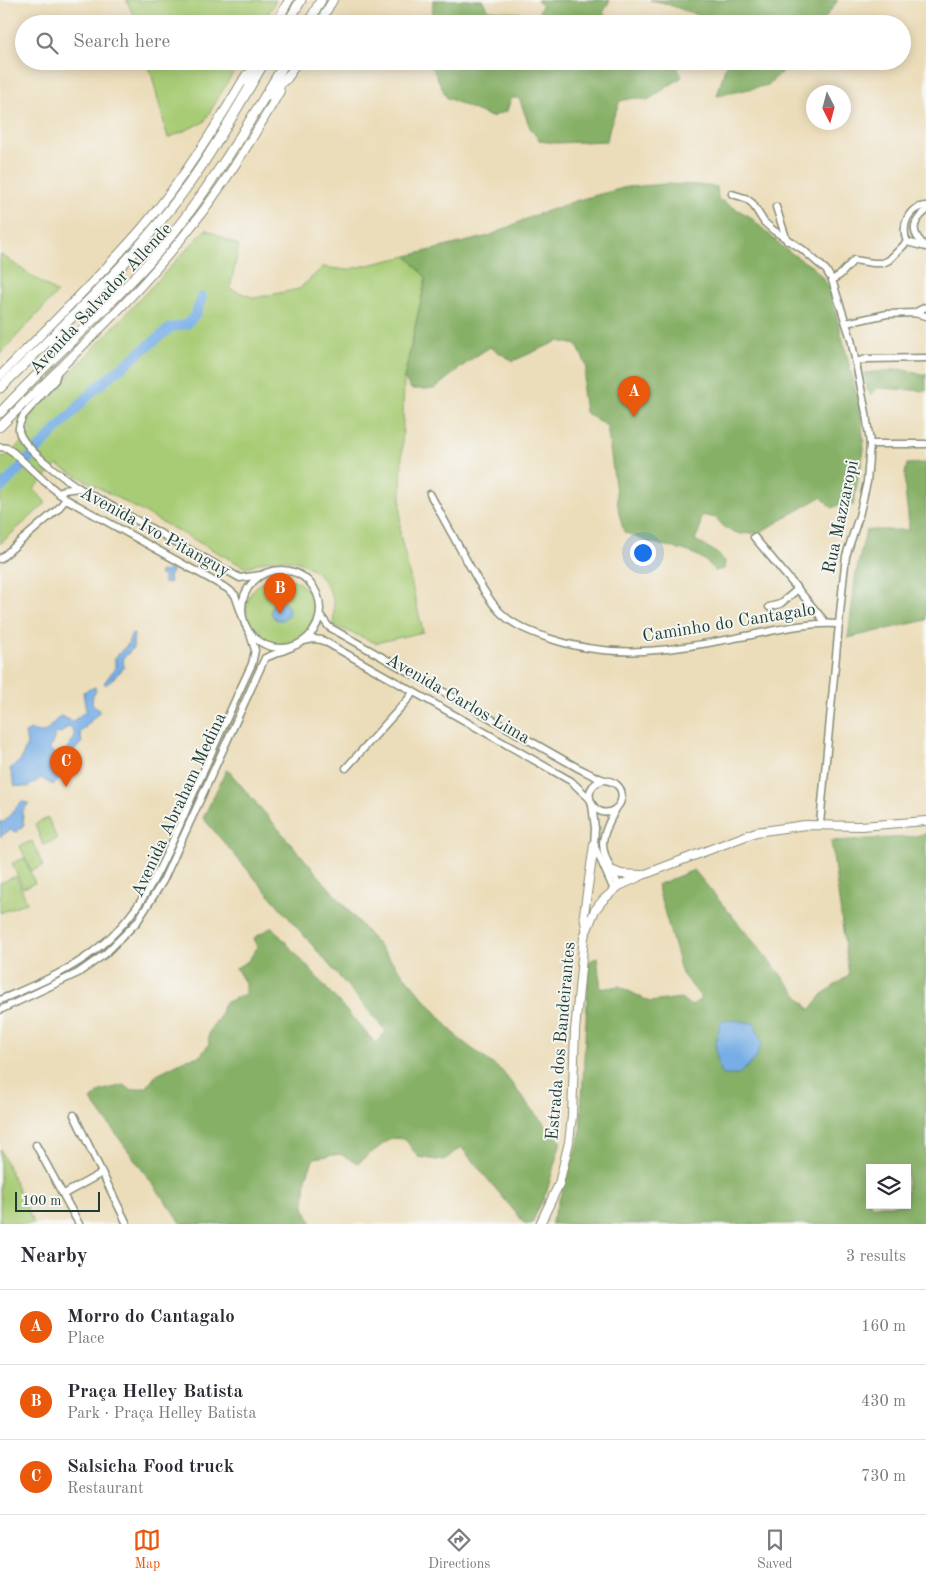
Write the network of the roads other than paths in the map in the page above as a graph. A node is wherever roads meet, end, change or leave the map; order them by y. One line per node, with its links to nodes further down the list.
1 (289, 0): 5 (main road)
2 (301, 0): 6 (highway)
3 (321, 0): 7 (highway)
4 (333, 0): 8 (main road)
5 (281, 15)
6 (292, 15)
7 (313, 15)
8 (324, 15)
9 (250, 70): 32 (main road, Avenida Salvador Allende)
10 (251, 70): 16 (highway)
11 (260, 70): 16 (highway, Avenida Salvador Allende)
12 (281, 70): 15 (highway, Avenida Salvador Allende)
13 (292, 70): 14 (main road, Avenida Salvador Allende)
14 (290, 74): 15 (highway); 31 (main road, Avenida Salvador Allende)
15 (238, 142): 34 (highway, Avenida Salvador Allende)
16 (210, 154): 33 (highway, Avenida Salvador Allende)
17 (732, 194): 21 (street, Rua Mazzaropi)
18 (926, 206): 22 (street)
19 (776, 207): 21 (street)
20 (926, 211): 23 (street)
21 (787, 241): 24 (street, Rua Mazzaropi)
22 (907, 242): 23 (street); 24 (street)
23 (926, 247)
24 (832, 280): 28 (street, Rua Mazzaropi)
25 (926, 307): 26 (street)
26 (914, 313): 27 (street); 28 (street)
27 (926, 316)
28 (846, 323): 30 (street, Rua Mazzaropi)
29 (926, 358): 30 (street)
30 (856, 362): 36 (street, Rua Mazzaropi)
31 (58, 369): 35 (main road, Avenida Salvador Allende); 39 (street, Avenida Ivo Pitanguy)
32 (0, 376)
33 (0, 388)
34 (0, 413)
35 (0, 426)
36 (870, 444): 37 (street); 51 (street, Rua Mazzaropi)
37 (926, 444)
38 (0, 447): 40 (street, Avenida Ivo Pitanguy)
39 (79, 488): 40 (street); 45 (street, Avenida Ivo Pitanguy)
40 (59, 494): 42 (street, Avenida Ivo Pitanguy)
41 (430, 494): 50 (street, Caminho do Cantagalo)
42 (66, 499): 44 (street); 49 (street, Avenida Ivo Pitanguy)
43 (754, 537): 46 (street)
44 (0, 559)
45 (261, 575): 48 (street); 49 (street)
46 (798, 589): 47 (street); 50 (street)
47 (769, 607)
48 (320, 614): 53 (street); 57 (street, Avenida Carlos Lima)
49 (242, 615): 52 (street)
50 (826, 623): 51 (street, Caminho do Cantagalo)
51 (839, 624): 61 (street, Rua Mazzaropi)
52 (250, 634): 54 (street); 67 (street, Avenida Abraham Medina)
53 (304, 641): 54 (street); 55 (street, Avenida Carlos Lima)
54 (292, 647): 69 (street, Avenida Abraham Medina)
55 (413, 691): 56 (street); 58 (street, Avenida Carlos Lima)
56 (346, 768)
57 (604, 780): 58 (street); 59 (street, Avenida Carlos Lima)
58 (591, 802): 59 (street, Avenida Carlos Lima); 62 (street)
59 (616, 808): 63 (street, Avenida Carlos Lima)
60 (926, 820): 61 (main road, Estrada dos Bandeirantes)
61 (820, 824): 64 (main road, Estrada dos Bandeirantes)
62 (594, 845): 65 (street); 66 (main road)
63 (611, 870): 64 (main road); 65 (street, Avenida Carlos Lima)
64 (643, 875): 65 (main road, Estrada dos Bandeirantes)
65 (616, 888): 66 (main road, Estrada dos Bandeirantes)
66 (586, 931): 78 (main road, Estrada dos Bandeirantes)
67 (16, 993): 68 (street, Avenida Abraham Medina); 69 (street)
68 (2, 999): 70 (street)
69 (19, 1001): 70 (street, Avenida Abraham Medina)
70 (8, 1006): 71 (street, Avenida Abraham Medina)
71 (0, 1010)
72 (74, 1116): 74 (street)
73 (36, 1145): 75 (street)
74 (102, 1173): 75 (street); 77 (street)
75 (64, 1194): 76 (street)
76 (79, 1224)
77 (127, 1224)
78 (540, 1224)

